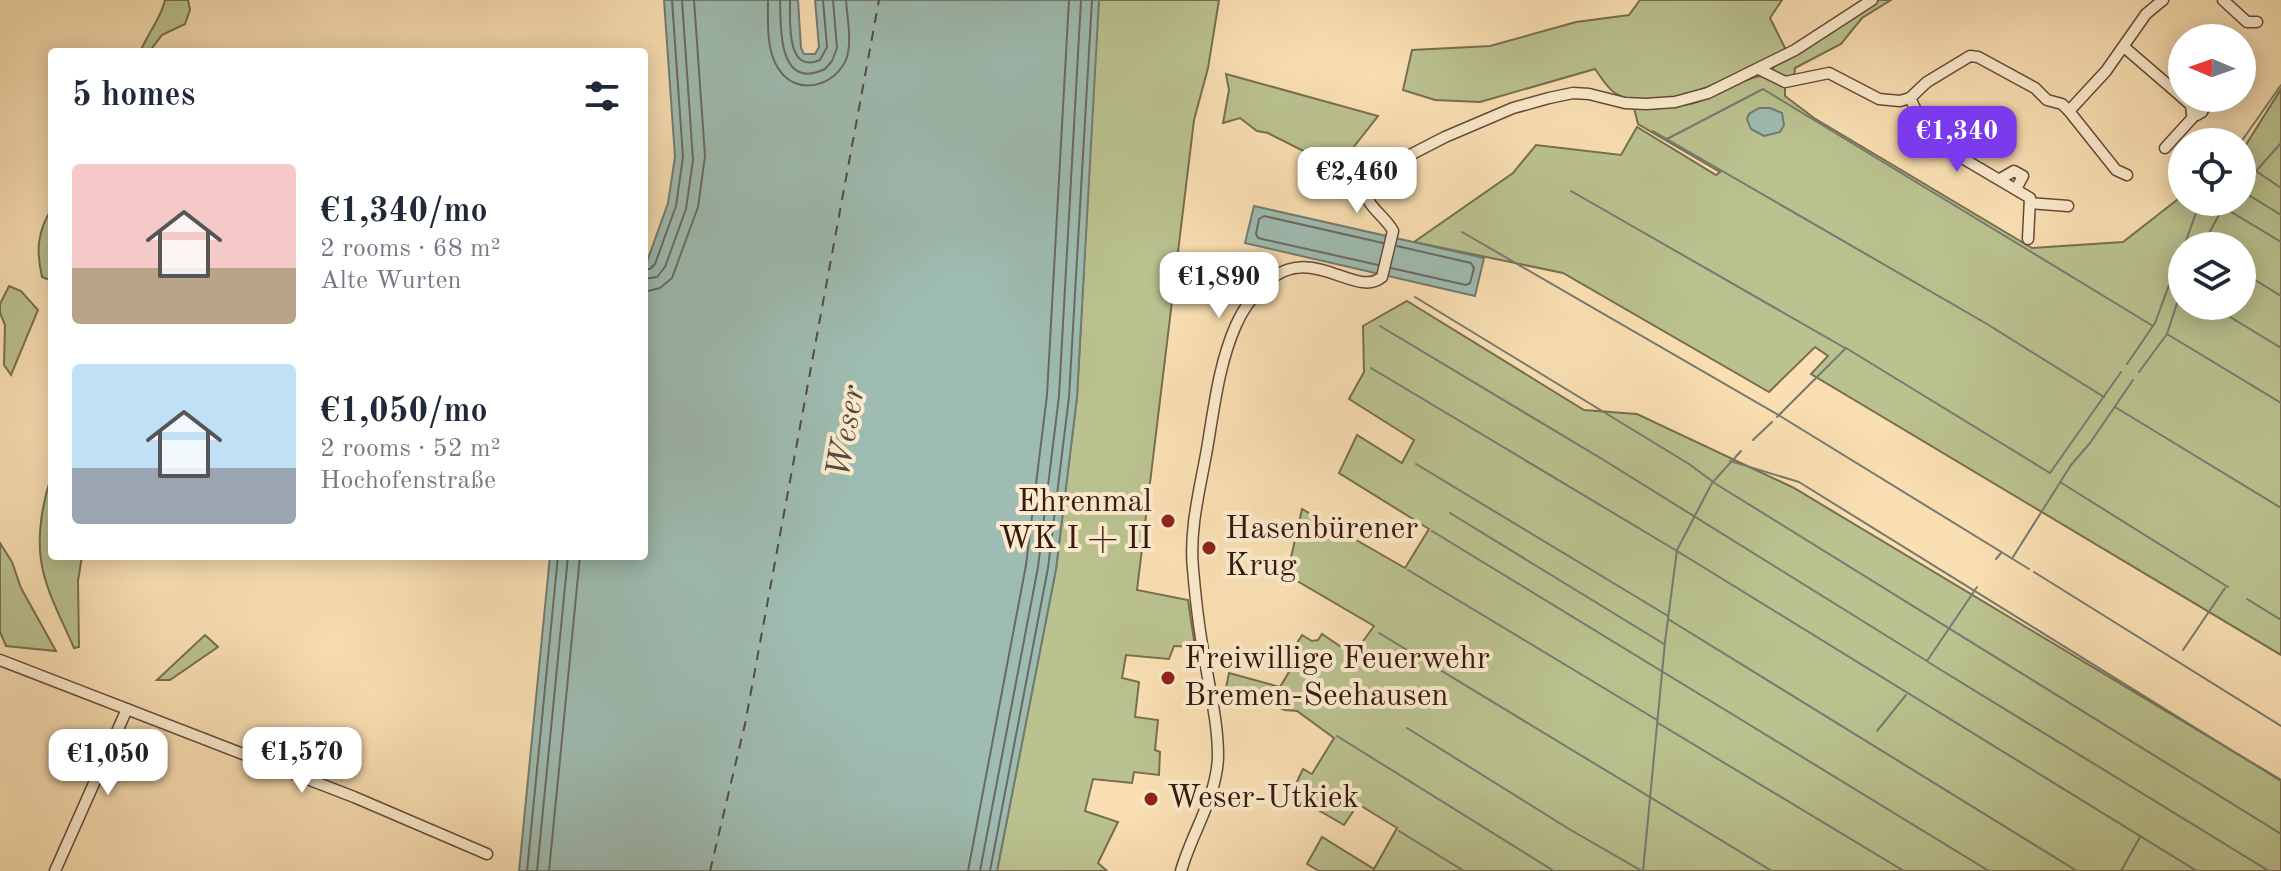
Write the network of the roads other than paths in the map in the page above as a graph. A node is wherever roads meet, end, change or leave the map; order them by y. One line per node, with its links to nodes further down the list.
1 (1872, 0): 6 (street)
2 (2163, 0): 5 (street)
3 (2223, 0): 4 (street)
4 (2257, 22)
5 (2124, 47): 7 (street); 9 (street)
6 (1759, 69): 8 (street); 20 (street)
7 (2168, 85)
8 (1910, 98): 9 (street); 13 (street)
9 (2069, 111): 12 (street)
10 (2187, 112): 11 (street)
11 (2165, 148)
12 (2127, 175)
13 (2030, 203): 14 (street); 15 (street)
14 (2068, 206)
15 (2028, 239)
16 (0, 660): 17 (street)
17 (127, 709): 18 (street); 19 (street)
18 (487, 854)
19 (55, 871)
20 (1181, 871)

